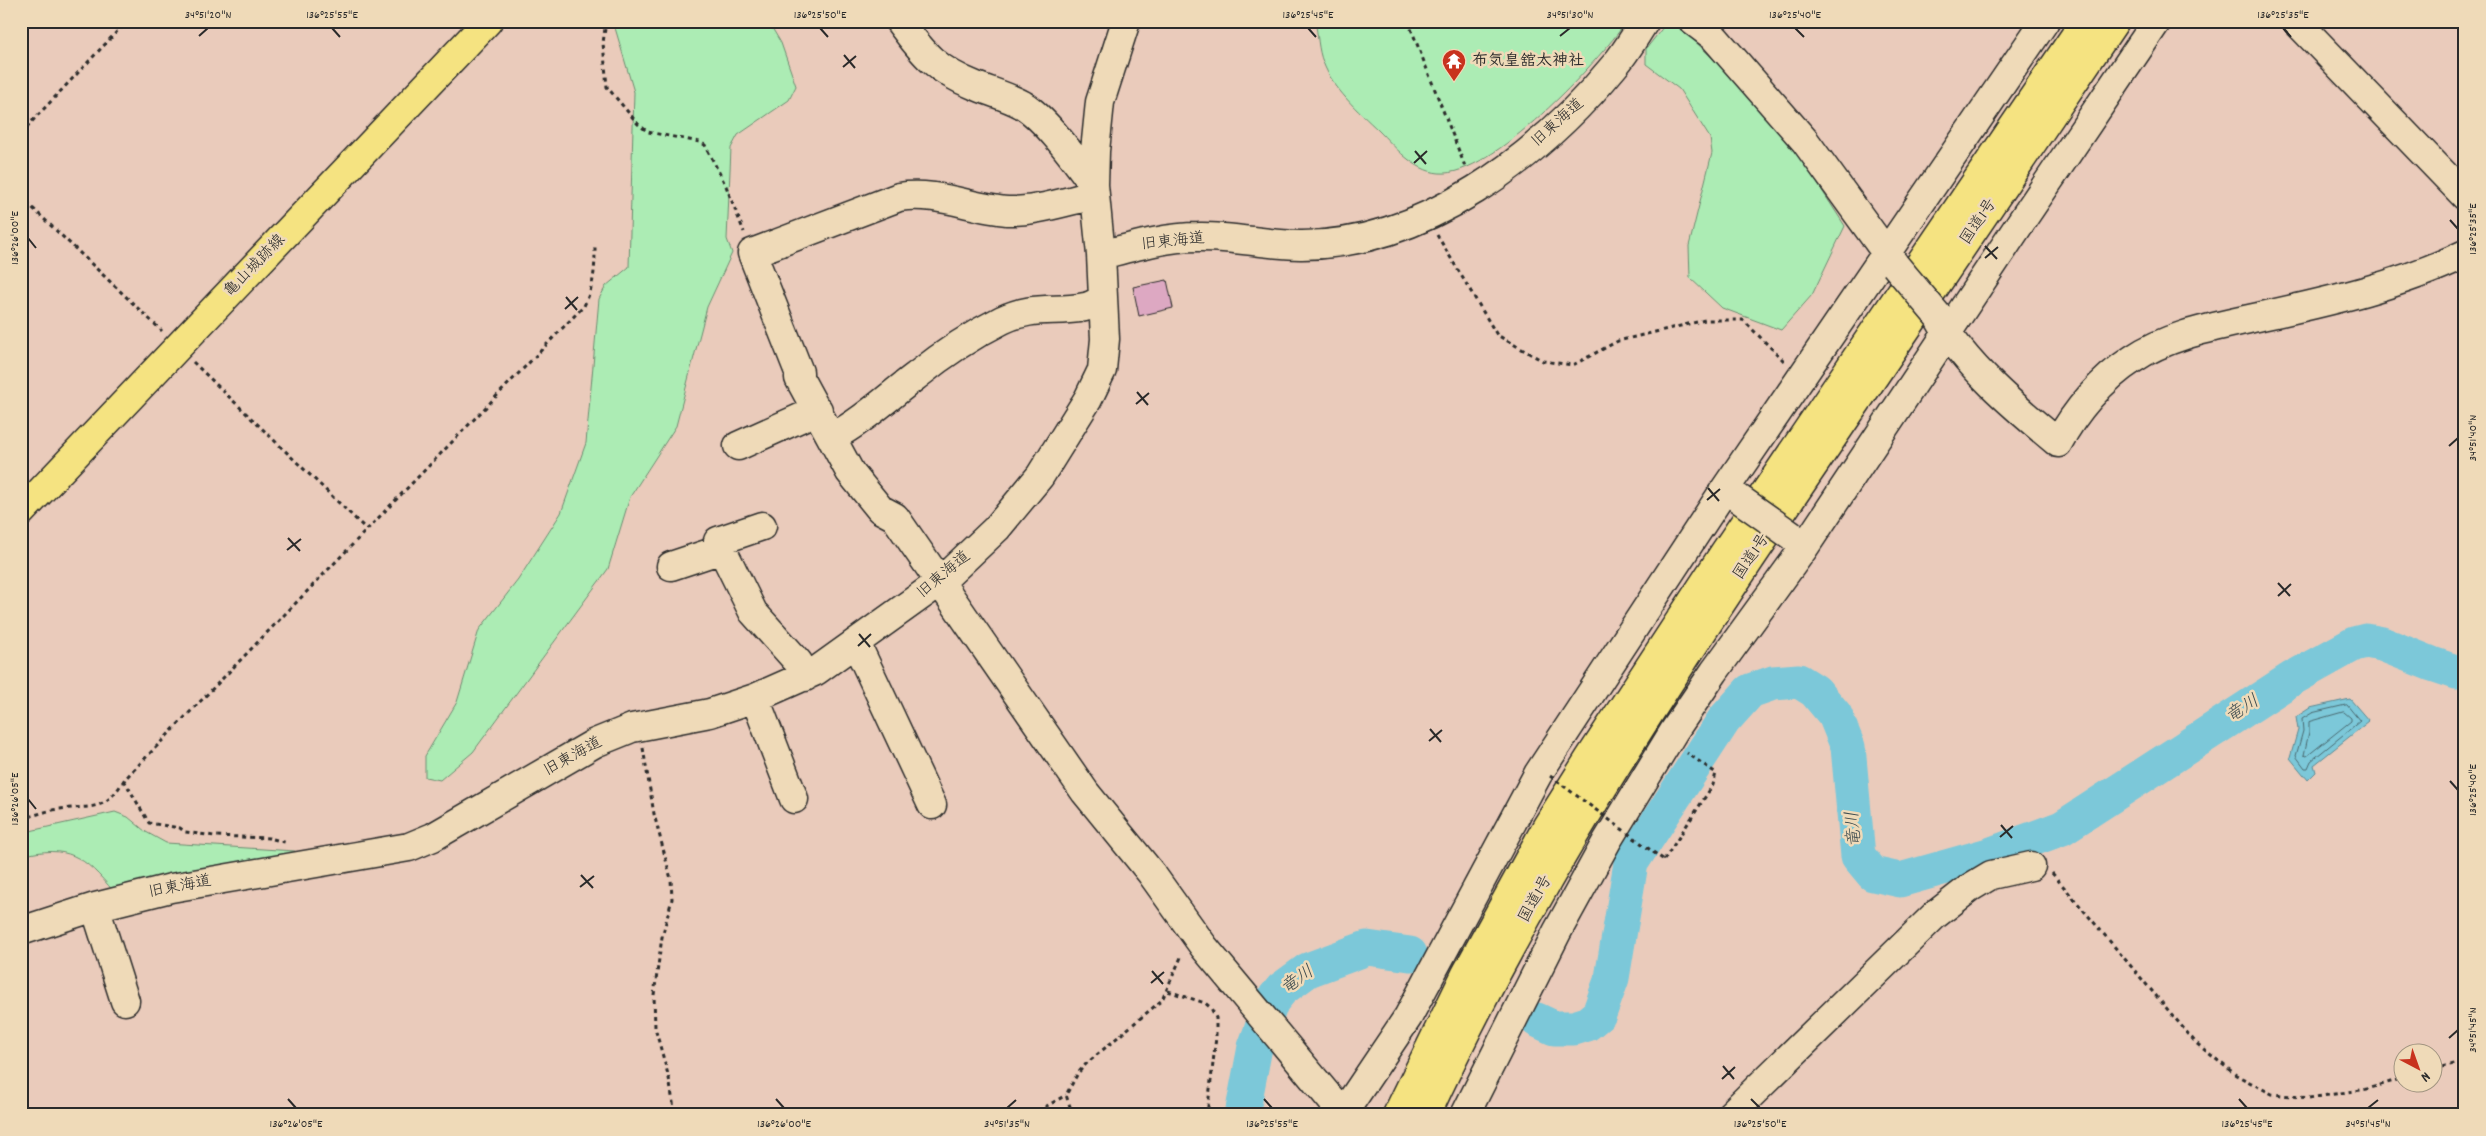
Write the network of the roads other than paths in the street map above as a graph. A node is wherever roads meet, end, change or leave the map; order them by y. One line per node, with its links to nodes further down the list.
1 (488, 21): 22 (main road, 亀山城跡線)
2 (899, 21): 11 (street)
3 (1126, 21): 11 (street)
4 (1645, 21): 14 (street, 旧東海道)
5 (1693, 21): 15 (street)
6 (2045, 21): 15 (street)
7 (2084, 21): 38 (main road, 国道1号)
8 (2115, 21): 39 (main road, 国道1号)
9 (2157, 21): 17 (street)
10 (2296, 21): 12 (street)
11 (1094, 190): 14 (street); 18 (street)
12 (2465, 196)
13 (2465, 254): 17 (street)
14 (1101, 255): 16 (street, 旧東海道)
15 (1891, 260): 17 (street, bridge); 21 (street)
16 (1102, 300): 19 (street); 27 (street, 旧東海道)
17 (1942, 325): 24 (street)
18 (818, 410): 19 (street); 20 (street)
19 (833, 437): 27 (street)
20 (738, 446)
21 (1731, 493): 24 (street, bridge); 37 (street)
22 (21, 512)
23 (762, 526): 25 (street)
24 (1798, 542): 40 (street)
25 (722, 549): 26 (street); 29 (street)
26 (671, 566)
27 (940, 582): 28 (street, 旧東海道); 37 (street)
28 (856, 643): 29 (street, 旧東海道); 32 (street)
29 (805, 677): 30 (street, 旧東海道)
30 (755, 698): 31 (street); 34 (street, 旧東海道)
31 (794, 799)
32 (932, 805)
33 (2031, 866): 41 (street)
34 (95, 907): 35 (street, 旧東海道); 36 (street)
35 (21, 932)
36 (125, 1001)
37 (1343, 1114)
38 (1397, 1115)
39 (1426, 1115)
40 (1465, 1115)
41 (1730, 1115)

